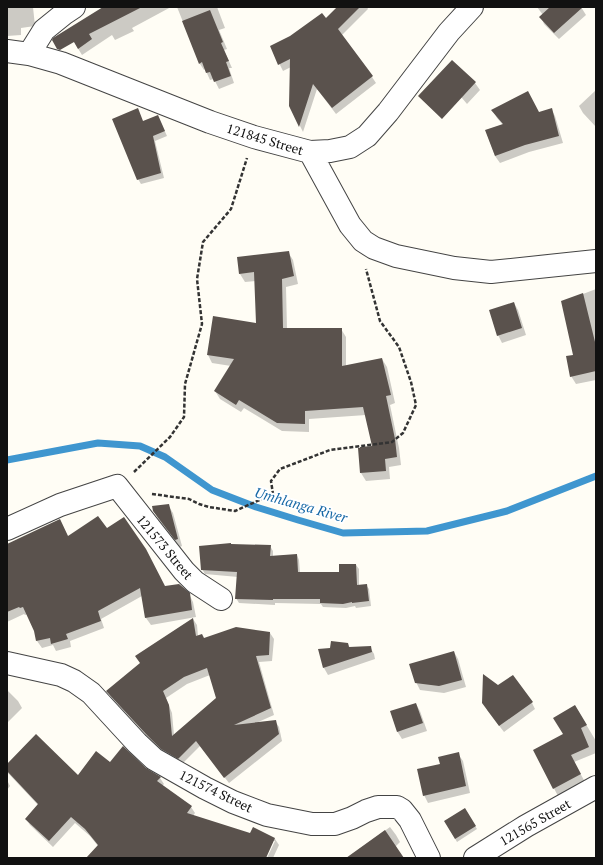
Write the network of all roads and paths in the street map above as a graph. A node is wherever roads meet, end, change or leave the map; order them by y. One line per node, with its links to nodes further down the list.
1 (74, 7): 4 (street)
2 (472, 7): 6 (street, 121845 Street)
3 (7, 51): 4 (street, 121845 Street)
4 (29, 54): 5 (street, 121845 Street)
5 (254, 138): 6 (street, 121845 Street); 9 (path)
6 (310, 152): 7 (street)
7 (596, 261)
8 (366, 268): 10 (path, 121573 Street)
9 (138, 469)
10 (117, 486): 11 (street); 12 (street, 121573 Street)
11 (7, 530)
12 (221, 599)
13 (7, 663): 15 (street, 121574 Street)
14 (596, 787): 16 (street, 121565 Street)
15 (429, 858)
16 (475, 858)

